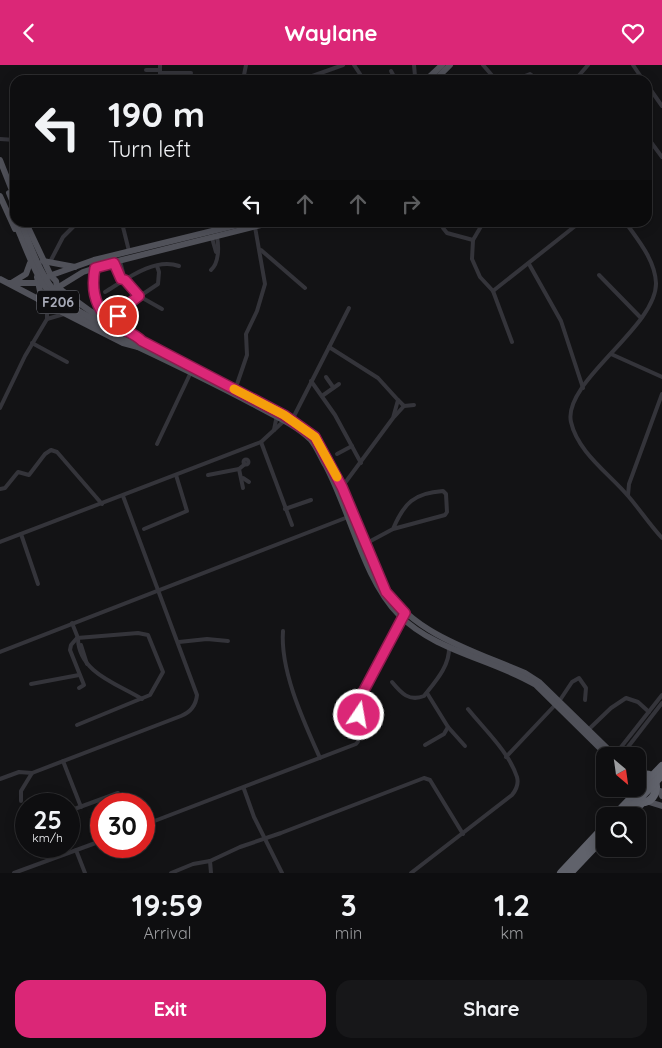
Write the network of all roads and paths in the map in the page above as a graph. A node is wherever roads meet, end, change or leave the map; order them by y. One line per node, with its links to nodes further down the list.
1 (344, 65): 10 (street)
2 (442, 65): 13 (main road)
3 (450, 65): 14 (main road)
4 (483, 65): 15 (street)
5 (588, 65): 16 (street)
6 (160, 69): 7 (street); 9 (street)
7 (146, 70)
8 (391, 71): 12 (street)
9 (191, 73)
10 (314, 73): 11 (street)
11 (310, 75)
12 (393, 75)
13 (431, 75)
14 (440, 75)
15 (492, 75)
16 (579, 75)
17 (652, 93): 18 (street)
18 (662, 106)
19 (652, 143): 20 (street)
20 (662, 157)
21 (0, 161): 22 (main road)
22 (6, 179): 23 (main road); 25 (main road)
23 (10, 187)
24 (0, 189): 27 (main road, F206)
25 (10, 196)
26 (0, 197): 28 (main road)
27 (10, 211)
28 (10, 219)
29 (14, 227): 50 (main road)
30 (17, 227): 77 (main road, F206, bridge)
31 (23, 227): 77 (main road, F206, bridge)
32 (28, 227): 46 (main road)
33 (123, 227): 43 (street)
34 (228, 227): 43 (main road)
35 (255, 227): 41 (main road); 44 (street)
36 (443, 227): 42 (street)
37 (481, 227): 42 (street)
38 (574, 227): 47 (street)
39 (629, 227): 72 (street)
40 (70, 228): 46 (street)
41 (214, 237): 45 (main road); 53 (street)
42 (473, 240): 62 (street)
43 (129, 251): 45 (main road)
44 (260, 251): 61 (street); 88 (street)
45 (116, 258): 51 (main road); 52 (main road); 57 (street)
46 (46, 262): 50 (main road); 51 (main road); 55 (main road)
47 (529, 264): 62 (street); 87 (street)
48 (157, 265): 49 (street); 57 (street); 65 (street)
49 (179, 265)
50 (32, 266): 58 (main road); 59 (main road)
51 (76, 267): 55 (main road)
52 (95, 268): 60 (main road); 74 (main road)
53 (211, 270)
54 (599, 275): 72 (street)
55 (51, 276): 59 (main road); 60 (main road)
56 (0, 279): 58 (main road, F206)
57 (125, 280): 63 (street); 65 (street)
58 (9, 283): 59 (main road); 66 (main road, F206)
59 (39, 283): 64 (main road)
60 (57, 287): 64 (main road); 74 (main road)
61 (305, 288)
62 (493, 291): 75 (street)
63 (105, 292)
64 (47, 295): 66 (main road); 67 (street); 70 (main road)
65 (139, 296): 69 (street); 71 (street)
66 (38, 299): 67 (main road, F206)
67 (47, 304): 70 (main road, F206); 73 (street)
68 (349, 308): 78 (street)
69 (162, 309)
70 (64, 313): 73 (street); 77 (main road)
71 (118, 316)
72 (640, 318): 79 (street)
73 (47, 319): 76 (street)
74 (111, 322): 77 (main road)
75 (512, 342)
76 (32, 343): 80 (street); 94 (street)
77 (140, 344): 81 (main road, F206); 88 (main road, F206)
78 (329, 347): 84 (street); 91 (street)
79 (611, 354): 83 (street); 87 (street)
80 (67, 362)
81 (191, 372): 95 (main road, F206); 100 (street)
82 (326, 377): 86 (street)
83 (662, 377)
84 (311, 381): 90 (street); 97 (street)
85 (339, 383): 86 (street)
86 (333, 387): 90 (street)
87 (583, 387): 112 (street)
88 (235, 390): 95 (main road, F206)
89 (662, 394): 110 (street)
90 (322, 396): 101 (street)
91 (398, 399): 93 (street); 96 (street)
92 (414, 405): 93 (street)
93 (404, 406): 96 (street)
94 (0, 408)
95 (277, 415): 97 (main road, F206); 98 (street)
96 (393, 418): 104 (street)
97 (287, 419): 98 (street); 111 (main road, F206); 120 (main road, F206)
98 (274, 430): 99 (street)
99 (261, 442): 102 (street); 119 (street)
100 (157, 445)
101 (352, 446): 103 (street); 104 (street)
102 (242, 450): 105 (street); 106 (street)
103 (337, 454)
104 (361, 463): 111 (street)
105 (239, 469): 107 (street); 108 (street)
106 (176, 475): 116 (street); 122 (street)
107 (208, 475)
108 (243, 478): 109 (street); 113 (street)
109 (249, 482)
110 (629, 483): 112 (street); 115 (street)
111 (342, 487): 120 (main road, F206)
112 (620, 487): 115 (street)
113 (243, 488)
114 (0, 489): 118 (street)
115 (628, 495): 125 (street)
116 (123, 496): 118 (street); 129 (street)
117 (311, 500): 119 (street)
118 (102, 504): 124 (street)
119 (285, 509): 121 (street)
120 (350, 516): 127 (main road, F206); 129 (street); 130 (main road, F206)
121 (292, 525)
122 (144, 529)
123 (393, 529): 123 (street); 127 (street)
124 (21, 534): 126 (street); 128 (street)
125 (662, 538)
126 (0, 542)
127 (365, 544): 130 (main road, F206)
128 (38, 584)
129 (159, 590): 131 (street); 135 (street)
130 (404, 616): 136 (main road, F206); 146 (main road, F206); 160 (street)
131 (72, 623): 133 (street); 137 (street)
132 (283, 631): 160 (street)
133 (78, 639): 138 (street); 144 (street); 144 (street)
134 (228, 641): 135 (street)
135 (179, 642): 161 (street)
136 (449, 647): 142 (street); 146 (main road, F206)
137 (0, 652)
138 (79, 675): 140 (street); 141 (street)
139 (392, 682): 142 (street)
140 (31, 684)
141 (79, 688)
142 (427, 693): 151 (street)
143 (662, 695): 149 (street)
144 (142, 699): 150 (street)
145 (584, 700): 146 (street)
146 (558, 701): 152 (main road, F206); 155 (main road, F206); 159 (street)
147 (662, 703): 158 (street)
148 (468, 709): 159 (street)
149 (649, 712): 152 (street); 157 (street)
150 (77, 725)
151 (448, 727): 153 (street); 154 (street)
152 (588, 730): 156 (main road, F206)
153 (424, 745)
154 (465, 746)
155 (605, 747)
156 (605, 747)
157 (621, 747)
158 (622, 747)
159 (506, 757): 184 (street)
160 (320, 758): 170 (street)
161 (63, 761): 165 (street); 172 (street)
162 (662, 761): 164 (highway)
163 (662, 766): 180 (highway, bridge)
164 (646, 771)
165 (32, 773): 168 (street); 171 (street)
166 (646, 775): 169 (highway)
167 (662, 775): 181 (highway, bridge)
168 (0, 779)
169 (661, 788): 175 (highway)
170 (244, 789): 183 (street); 187 (street)
171 (22, 793)
172 (75, 793)
173 (626, 797): 179 (highway)
174 (636, 797): 175 (highway)
175 (646, 802): 177 (main road); 182 (highway)
176 (90, 803): 178 (street)
177 (662, 806)
178 (80, 807)
179 (618, 807)
180 (623, 807)
181 (632, 807)
182 (640, 807)
183 (155, 821)
184 (463, 834): 187 (street); 199 (street)
185 (596, 834): 193 (highway)
186 (596, 837): 193 (highway)
187 (265, 839): 192 (street); 198 (street)
188 (596, 844): 193 (highway)
189 (596, 851): 193 (highway)
190 (54, 858): 194 (street)
191 (79, 858): 195 (street)
192 (210, 861): 196 (street); 197 (street)
193 (575, 863): 200 (highway); 201 (highway)
194 (14, 873)
195 (85, 873)
196 (170, 873)
197 (211, 873)
198 (282, 873)
199 (411, 873)
200 (561, 873)
201 (570, 873)

